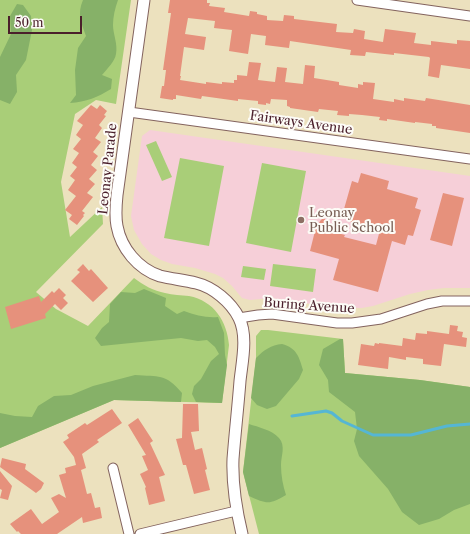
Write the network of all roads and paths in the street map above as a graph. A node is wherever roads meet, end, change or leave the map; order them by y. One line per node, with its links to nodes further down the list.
1 (144, 0): 4 (street, Leonay Parade)
2 (357, 0): 3 (street)
3 (470, 16)
4 (129, 112): 5 (street, Fairways Avenue); 7 (street, Leonay Parade)
5 (470, 159)
6 (470, 302): 7 (street, Buring Avenue)
7 (239, 318): 9 (street, Leonay Parade)
8 (113, 468): 10 (street)
9 (236, 511): 11 (street); 12 (street, Leonay Parade)
10 (128, 534)
11 (140, 534)
12 (242, 534)

